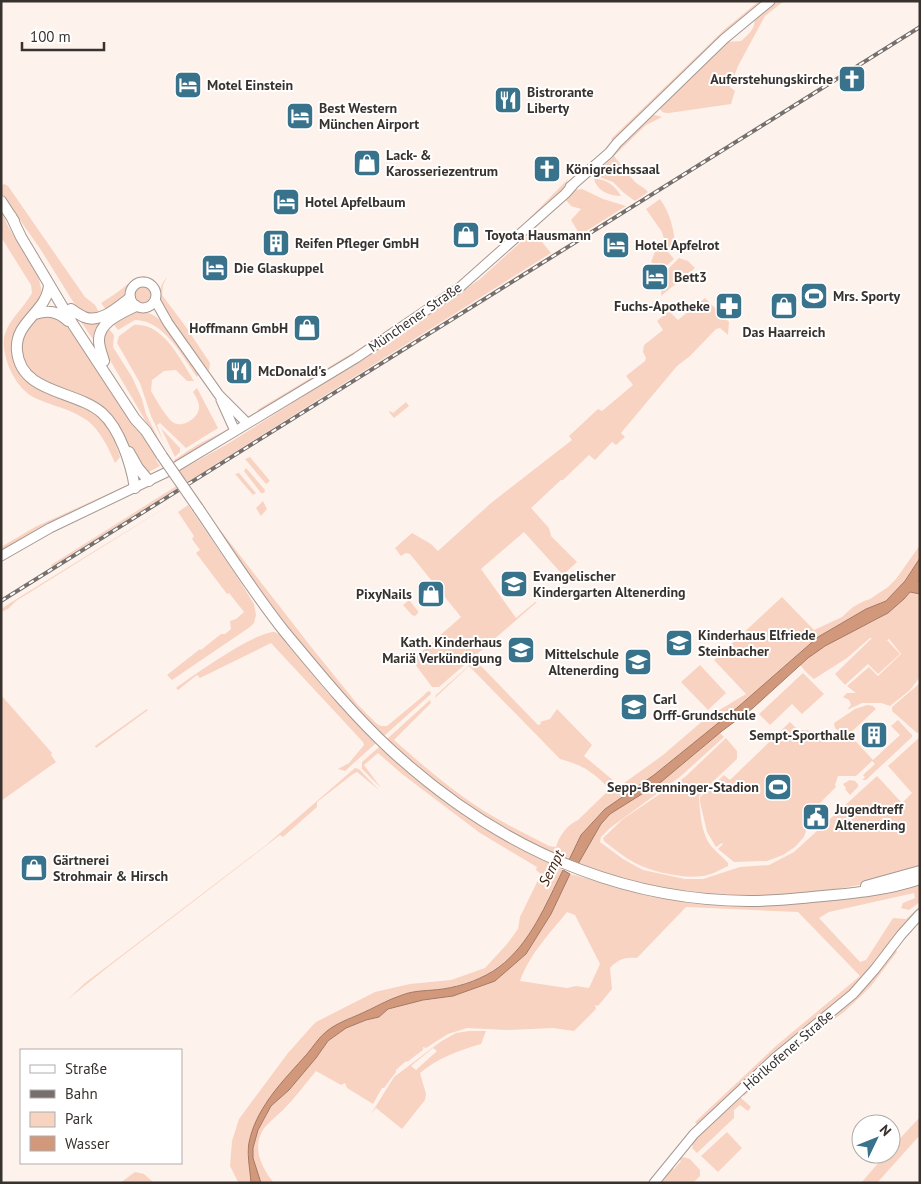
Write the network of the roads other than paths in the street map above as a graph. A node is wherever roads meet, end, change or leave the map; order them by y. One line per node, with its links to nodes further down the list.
1 (770, 1): 14 (street, Münchener Straße)
2 (1, 200): 3 (main road)
3 (11, 216): 4 (main road); 8 (main road)
4 (49, 284): 9 (main road); 11 (main road)
5 (155, 300): 6 (street); 7 (street); 10 (street)
6 (133, 302): 7 (street); 8 (main road); 12 (main road)
7 (148, 308): 10 (street)
8 (71, 309): 12 (main road)
9 (35, 314): 11 (main road); 17 (main road)
10 (168, 323): 13 (street)
11 (74, 326): 15 (main road)
12 (104, 361): 15 (main road)
13 (219, 395): 14 (street); 16 (street)
14 (247, 423): 16 (street, Münchener Straße)
15 (146, 431): 23 (main road, bridge)
16 (234, 431): 18 (street, Münchener Straße)
17 (123, 445): 18 (main road); 19 (main road)
18 (149, 482): 19 (street, Münchener Straße)
19 (135, 488): 20 (street, Münchener Straße)
20 (5, 554)
21 (920, 871): 23 (main road)
22 (920, 879): 23 (main road)
23 (831, 895)
24 (920, 914): 25 (street, Hörlkofener Straße)
25 (654, 1183)

